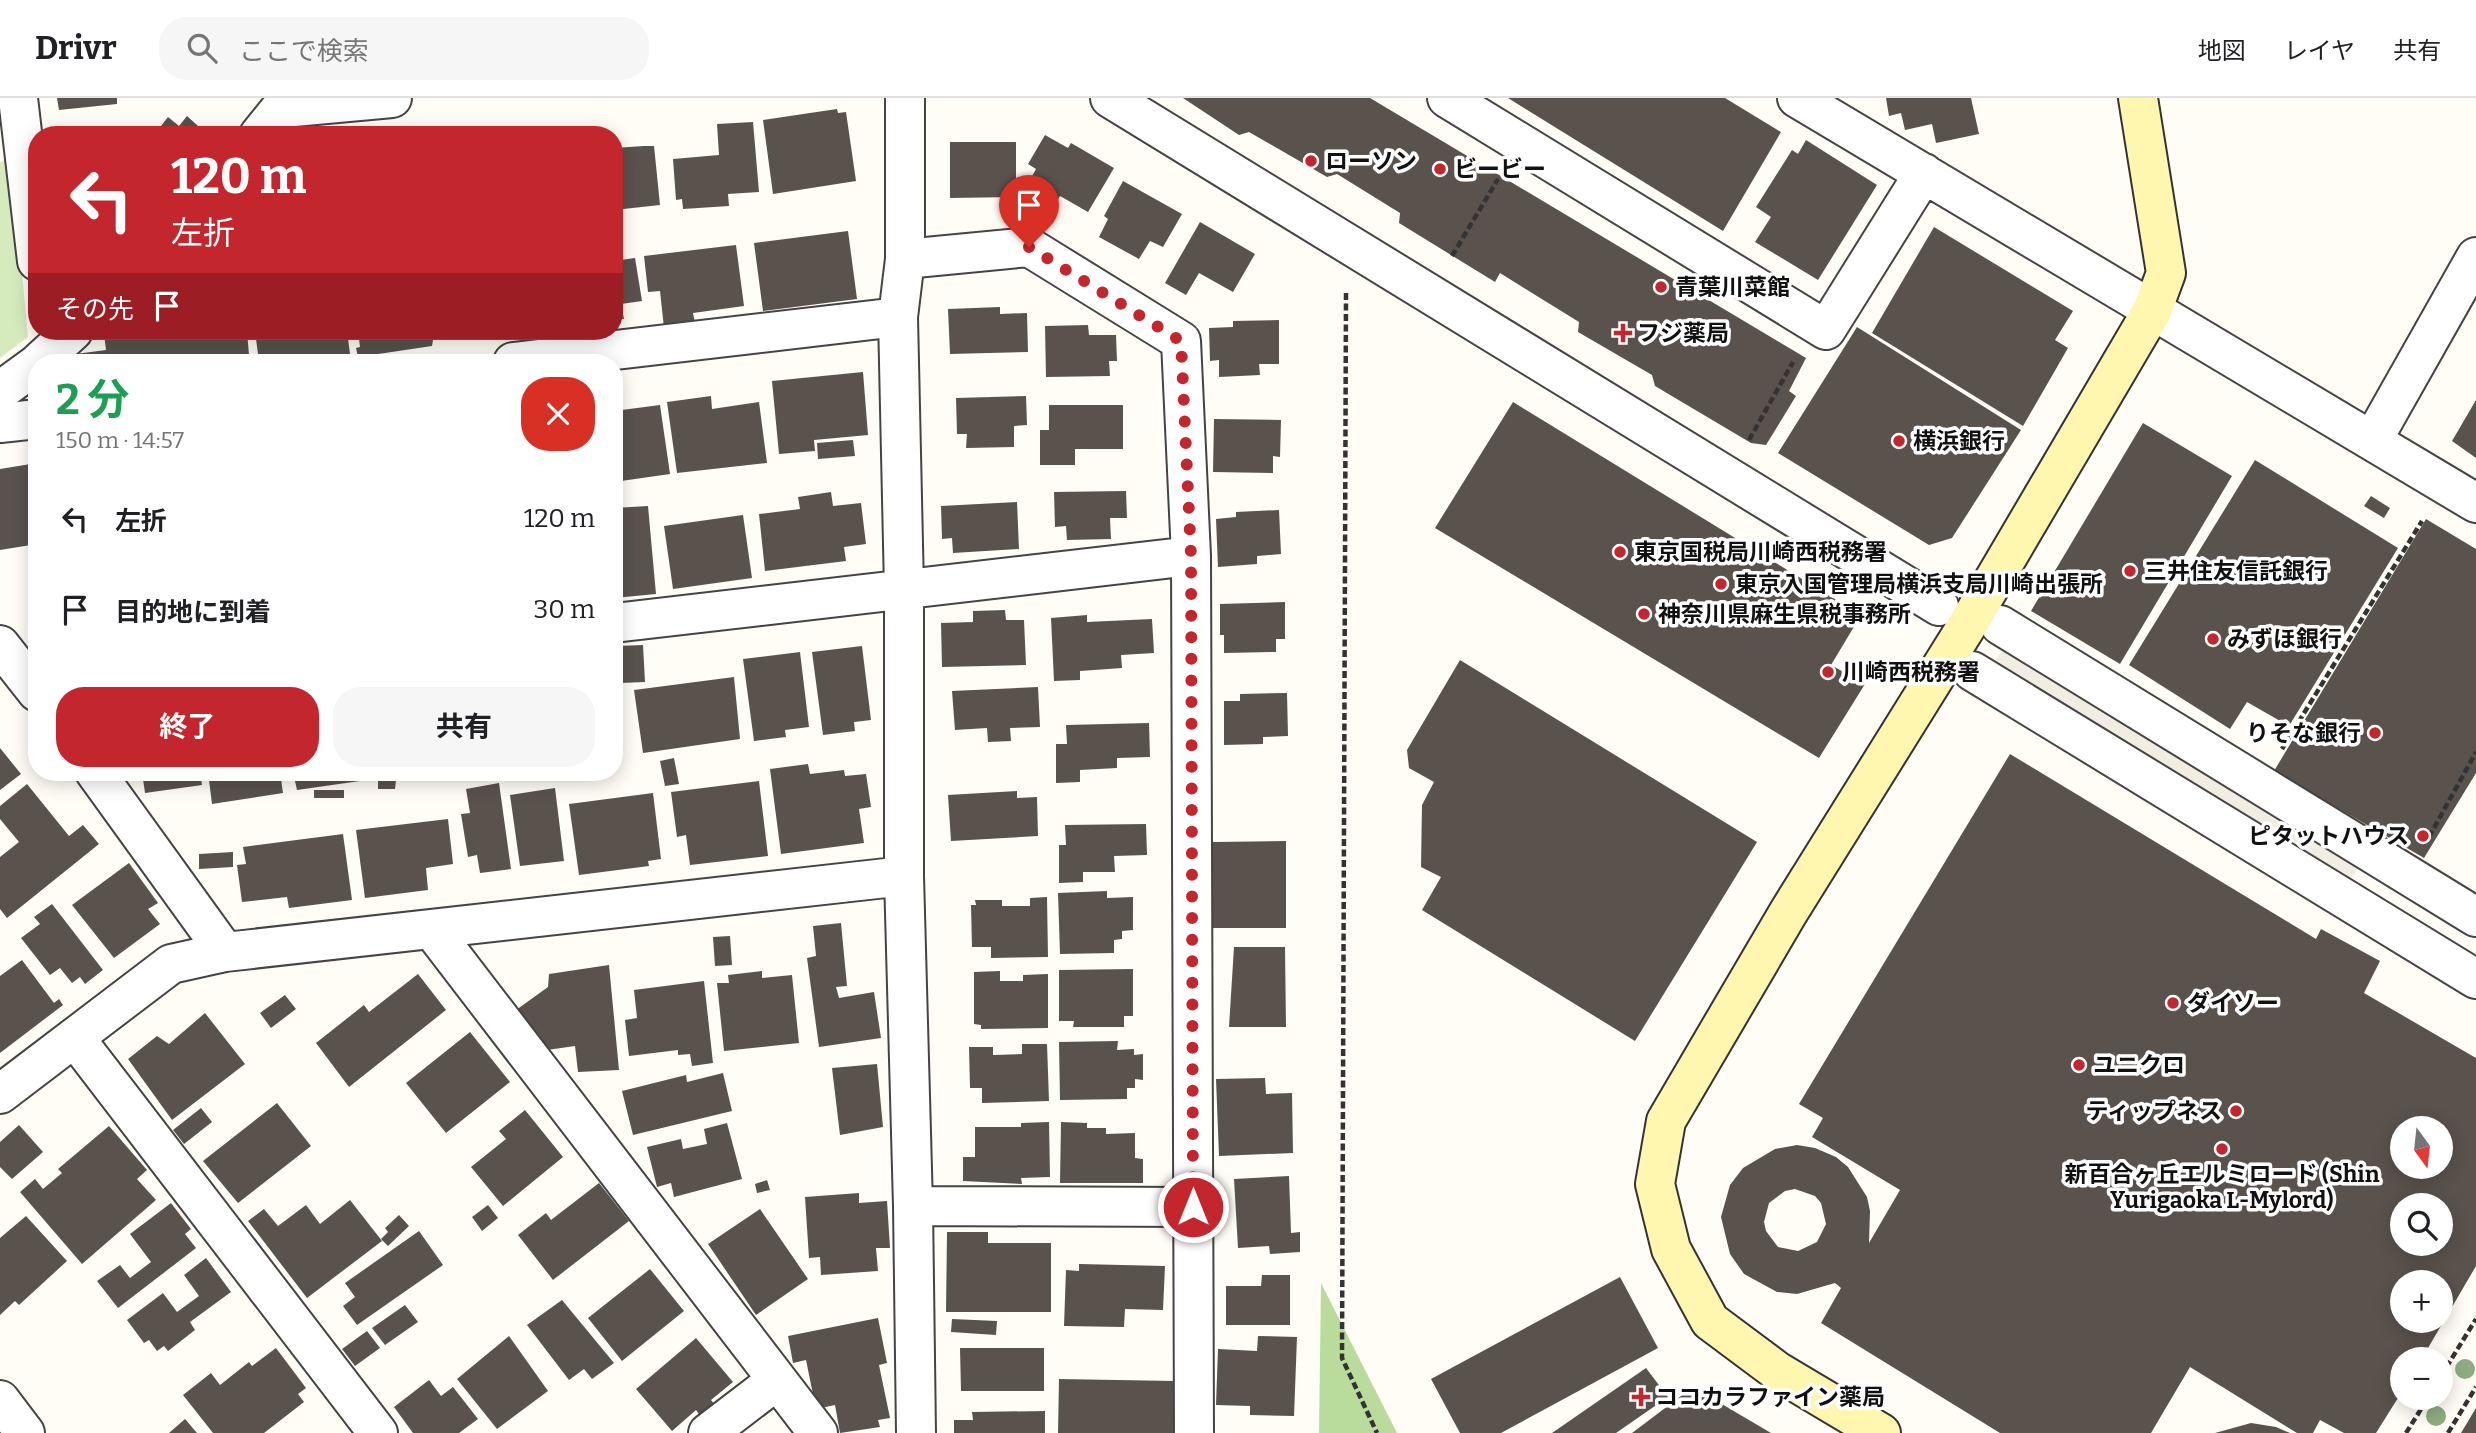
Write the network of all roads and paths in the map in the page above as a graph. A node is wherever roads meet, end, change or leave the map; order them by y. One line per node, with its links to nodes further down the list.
1 (18, 98): 11 (street)
2 (393, 98): 8 (street)
3 (905, 98): 15 (street)
4 (1110, 98): 13 (street)
5 (1447, 98): 9 (street)
6 (1797, 98): 9 (street)
7 (2138, 98): 16 (street)
8 (277, 113)
9 (1924, 173): 16 (street)
10 (1496, 183): 12 (path)
11 (28, 184)
12 (1461, 241)
13 (1346, 243): 29 (street); 62 (path)
14 (2476, 257): 25 (street)
15 (905, 259): 17 (street); 27 (street)
16 (2152, 311): 25 (street); 63 (street)
17 (898, 317): 18 (street); 28 (street)
18 (581, 354)
19 (1794, 359): 24 (path)
20 (28, 366): 21 (street)
21 (0, 391)
22 (28, 420): 23 (street)
23 (0, 423)
24 (1757, 426)
25 (2372, 441): 26 (street)
26 (2460, 494): 37 (path)
27 (1191, 556): 28 (street); 49 (street)
28 (904, 589): 30 (street); 39 (street)
29 (1939, 606)
30 (623, 622)
31 (2000, 625): 37 (street)
32 (0, 645): 34 (street)
33 (1972, 671): 45 (street)
34 (28, 681)
35 (2476, 752): 38 (path)
36 (101, 781): 44 (street)
37 (2260, 784): 41 (street)
38 (2425, 843)
39 (904, 876): 42 (street); 48 (street)
40 (2361, 876): 43 (street)
41 (2476, 917)
42 (433, 931): 44 (street); 52 (street)
43 (2476, 945)
44 (225, 953): 46 (street)
45 (2476, 979)
46 (75, 1038): 47 (street); 57 (street)
47 (0, 1094)
48 (914, 1206): 49 (street); 60 (street)
49 (1193, 1207): 61 (street)
50 (2476, 1319): 51 (path)
51 (2453, 1356)
52 (776, 1381): 58 (street); 59 (street)
53 (2476, 1387): 65 (path)
54 (0, 1400): 56 (street)
55 (2420, 1410): 64 (path)
56 (25, 1433)
57 (378, 1433)
58 (708, 1433)
59 (818, 1433)
60 (916, 1433)
61 (1194, 1433)
62 (1377, 1433)
63 (1881, 1433)
64 (2406, 1433)
65 (2448, 1433)

